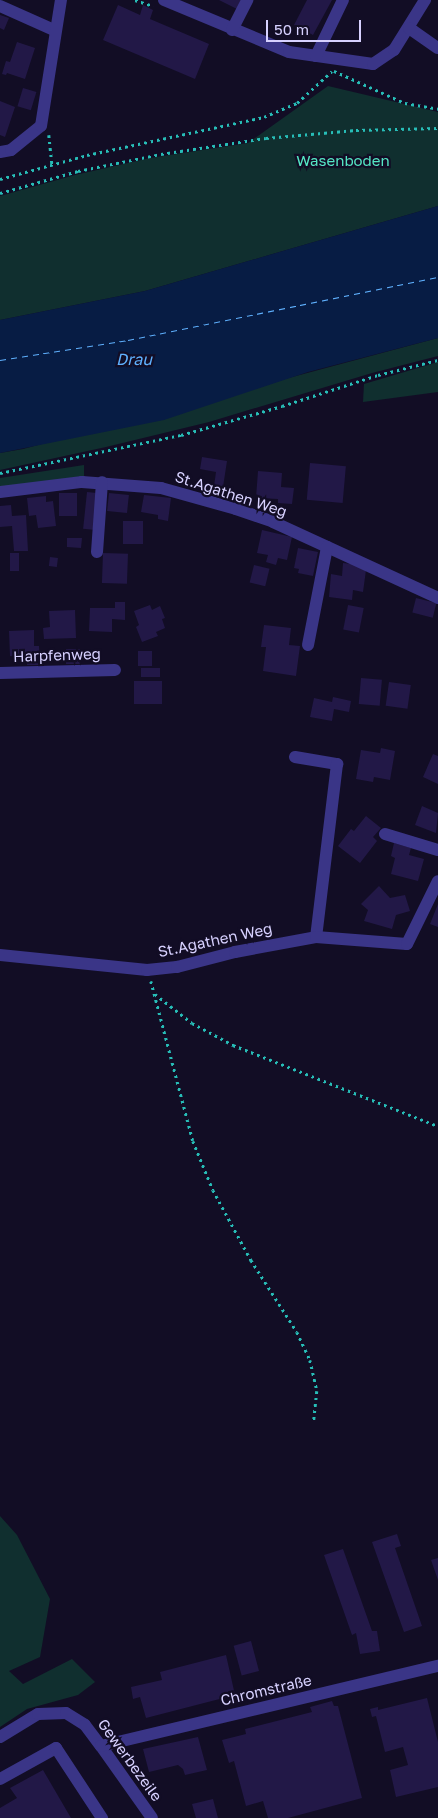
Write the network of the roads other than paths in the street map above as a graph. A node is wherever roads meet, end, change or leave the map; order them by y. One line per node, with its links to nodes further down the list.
1 (61, 0): 8 (street)
2 (247, 0): 9 (street)
3 (343, 0): 11 (street)
4 (425, 0): 7 (street)
5 (167, 1): 9 (street)
6 (0, 6): 8 (street)
7 (409, 28): 10 (street); 11 (street)
8 (54, 30): 12 (street)
9 (232, 30): 11 (street)
10 (438, 48)
11 (316, 56)
12 (0, 152)
13 (102, 482): 14 (street, St.Agathen Weg); 15 (street, St.Agathen Weg); 16 (street)
14 (0, 492)
15 (327, 547): 17 (street, St.Agathen Weg); 18 (street)
16 (97, 552)
17 (438, 598)
18 (308, 645)
19 (115, 670): 20 (street, Harpfenweg)
20 (0, 673)
21 (295, 757): 25 (street)
22 (385, 834): 23 (street)
23 (438, 850)
24 (438, 881): 25 (street, St.Agathen Weg)
25 (316, 937): 26 (street, St.Agathen Weg)
26 (0, 955)
27 (438, 1666): 29 (street, Chromstraße)
28 (0, 1737): 29 (street, Gewerbezeile)
29 (101, 1746): 32 (street, Gewerbezeile)
30 (0, 1779): 31 (street)
31 (102, 1818)
32 (152, 1818)

